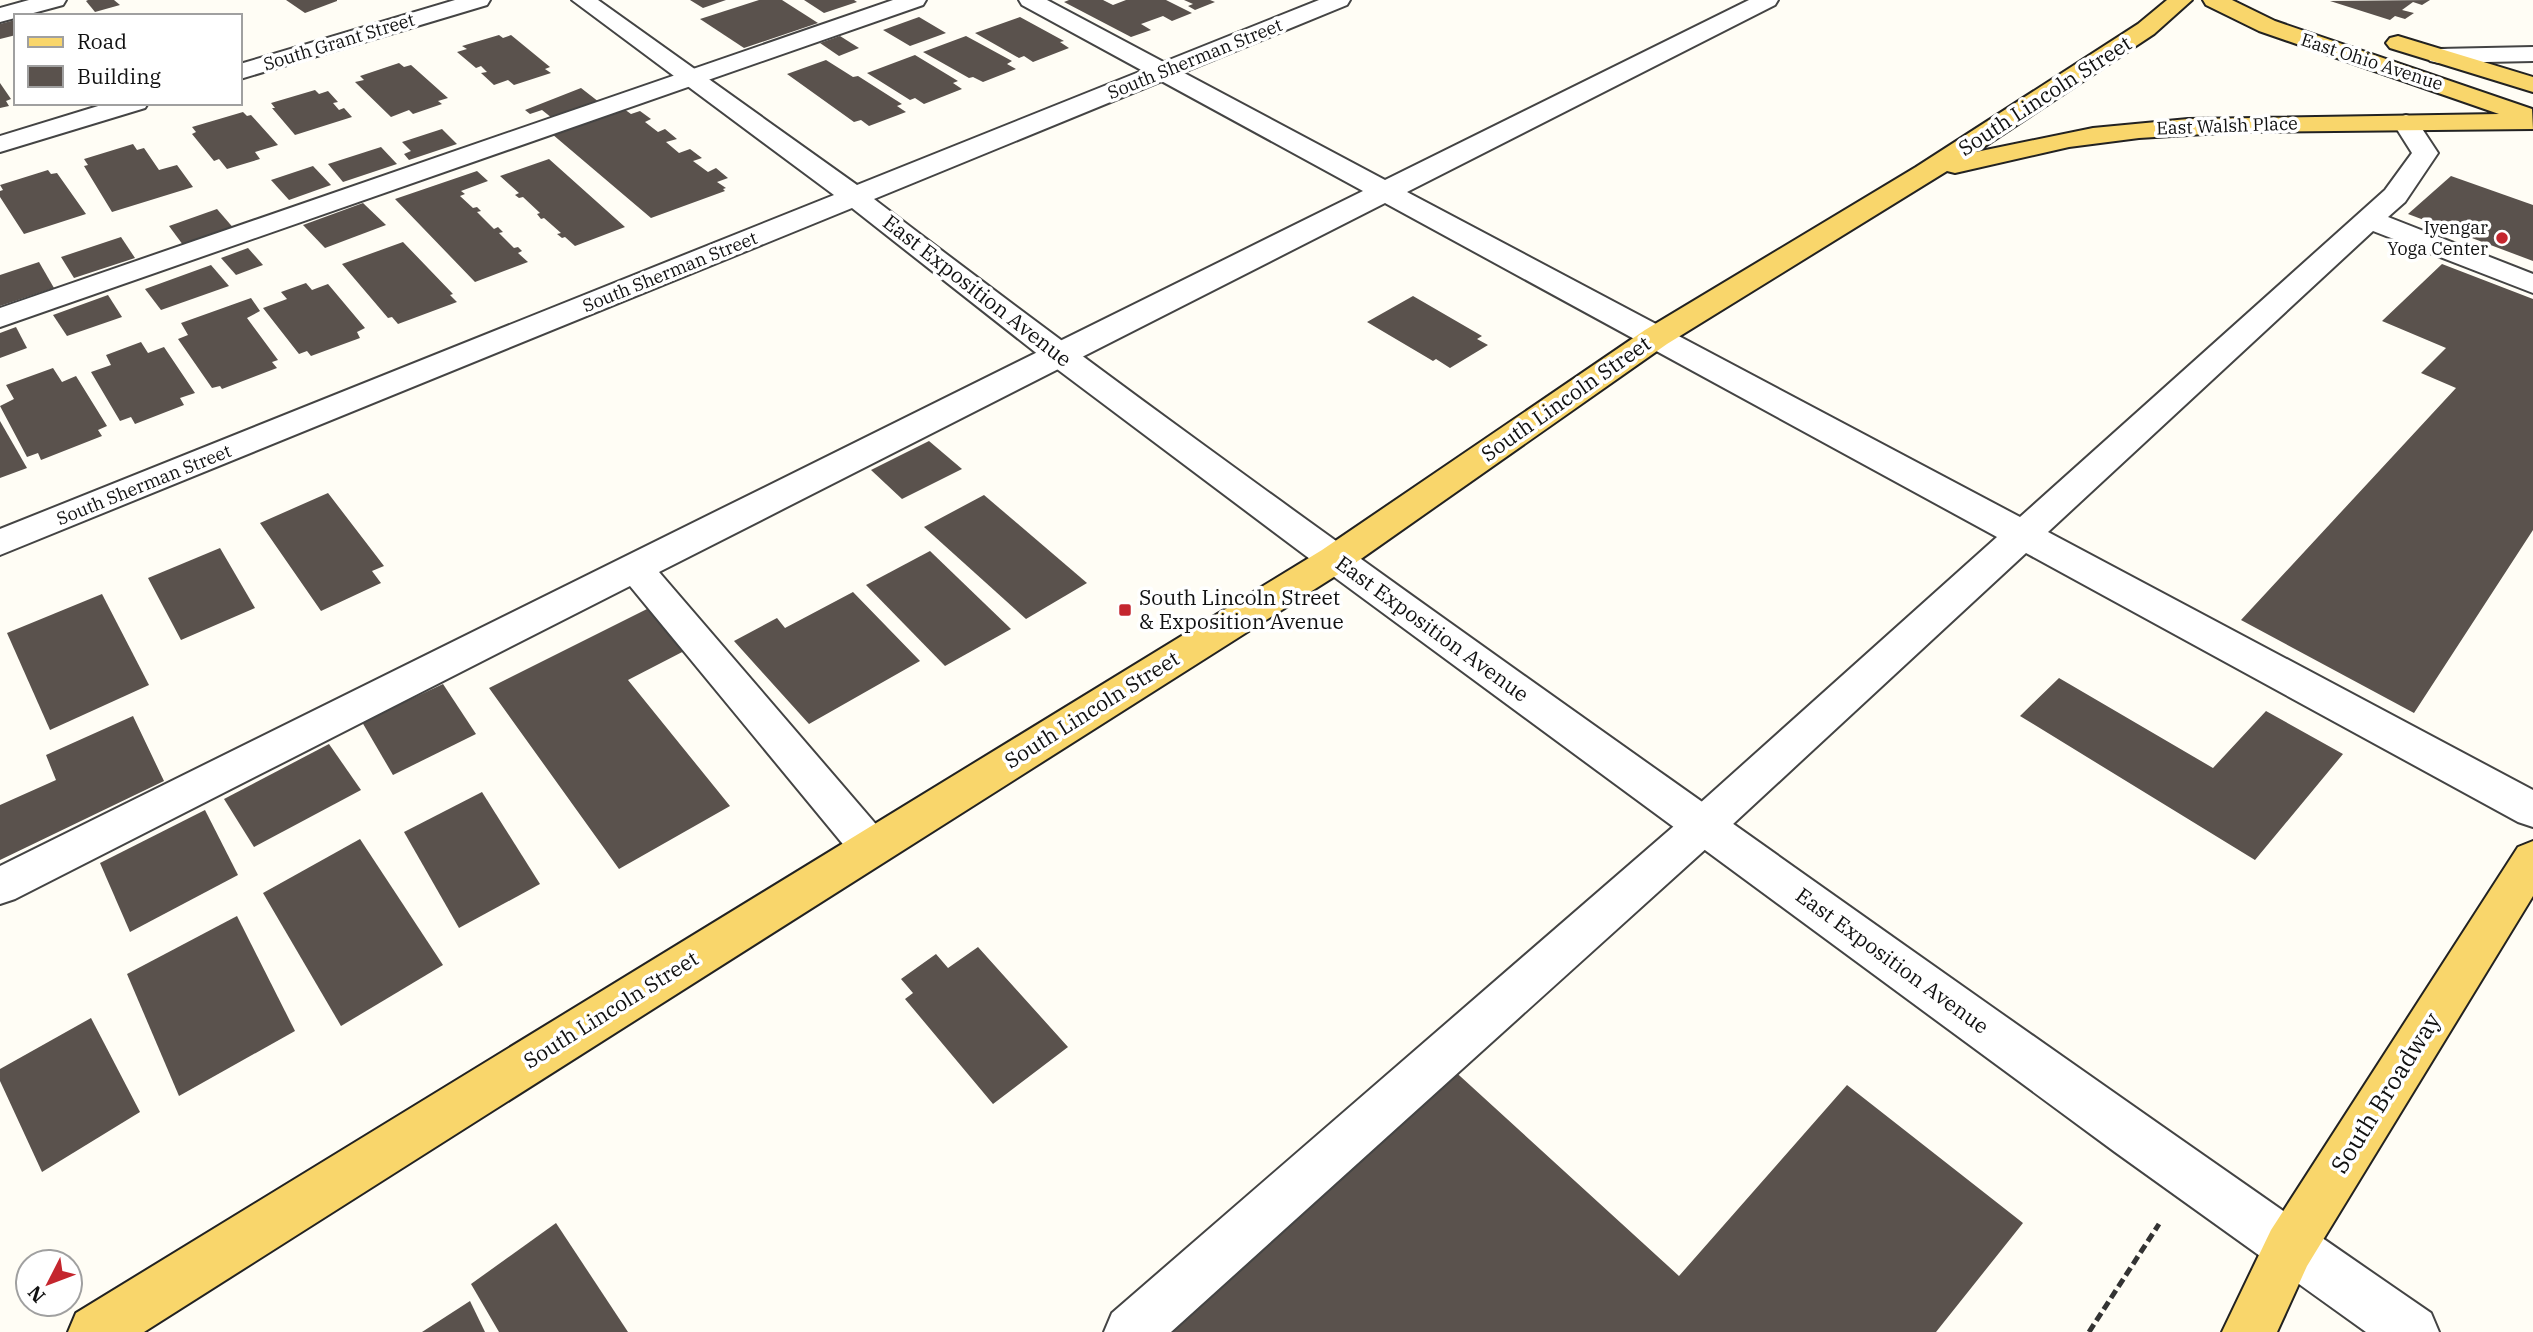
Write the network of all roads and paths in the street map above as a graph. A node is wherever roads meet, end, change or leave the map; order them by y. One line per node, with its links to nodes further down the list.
1 (55, 0): 10 (street)
2 (479, 0): 14 (street, South Grant Street)
3 (583, 0): 16 (street, East Exposition Avenue)
4 (915, 0): 16 (street)
5 (1030, 0): 15 (street)
6 (1339, 0): 15 (street, South Sherman Street)
7 (1767, 0): 23 (street)
8 (2181, 0): 22 (main road, South Lincoln Street)
9 (2214, 0): 19 (main road, East Ohio Avenue)
10 (0, 15)
11 (2376, 36): 13 (main road, East Ohio Avenue)
12 (2533, 54): 13 (street)
13 (2439, 55): 17 (main road, East Ohio Avenue)
14 (242, 71)
15 (1164, 72): 23 (street); 24 (street, South Sherman Street)
16 (690, 77): 24 (street, East Exposition Avenue); 27 (street)
17 (2533, 85)
18 (129, 105): 21 (street)
19 (2533, 119): 20 (main road, East Walsh Place)
20 (2406, 123): 22 (main road, East Walsh Place); 25 (street)
21 (0, 144)
22 (1926, 173): 28 (main road, South Lincoln Street)
23 (1386, 191): 28 (street); 29 (street)
24 (855, 197): 29 (street, East Exposition Avenue); 31 (street, South Sherman Street)
25 (2367, 219): 26 (street); 30 (street)
26 (2533, 284)
27 (0, 318)
28 (1656, 337): 30 (street); 32 (main road, South Lincoln Street)
29 (1060, 356): 32 (street, East Exposition Avenue); 33 (street)
30 (2023, 534): 34 (street); 35 (street)
31 (0, 543)
32 (1335, 559): 35 (street, East Exposition Avenue); 36 (main road, South Lincoln Street)
33 (635, 568): 36 (street); 38 (street)
34 (2533, 810)
35 (1704, 825): 39 (street, East Exposition Avenue); 42 (street)
36 (871, 848): 41 (main road, South Lincoln Street)
37 (2533, 859): 40 (main road, South Broadway)
38 (0, 886)
39 (2190, 1177): 40 (street, East Exposition Avenue); 43 (path)
40 (2289, 1248): 44 (main road, South Broadway); 45 (street, East Exposition Avenue)
41 (95, 1332)
42 (1131, 1332)
43 (2089, 1332)
44 (2249, 1332)
45 (2412, 1332)

